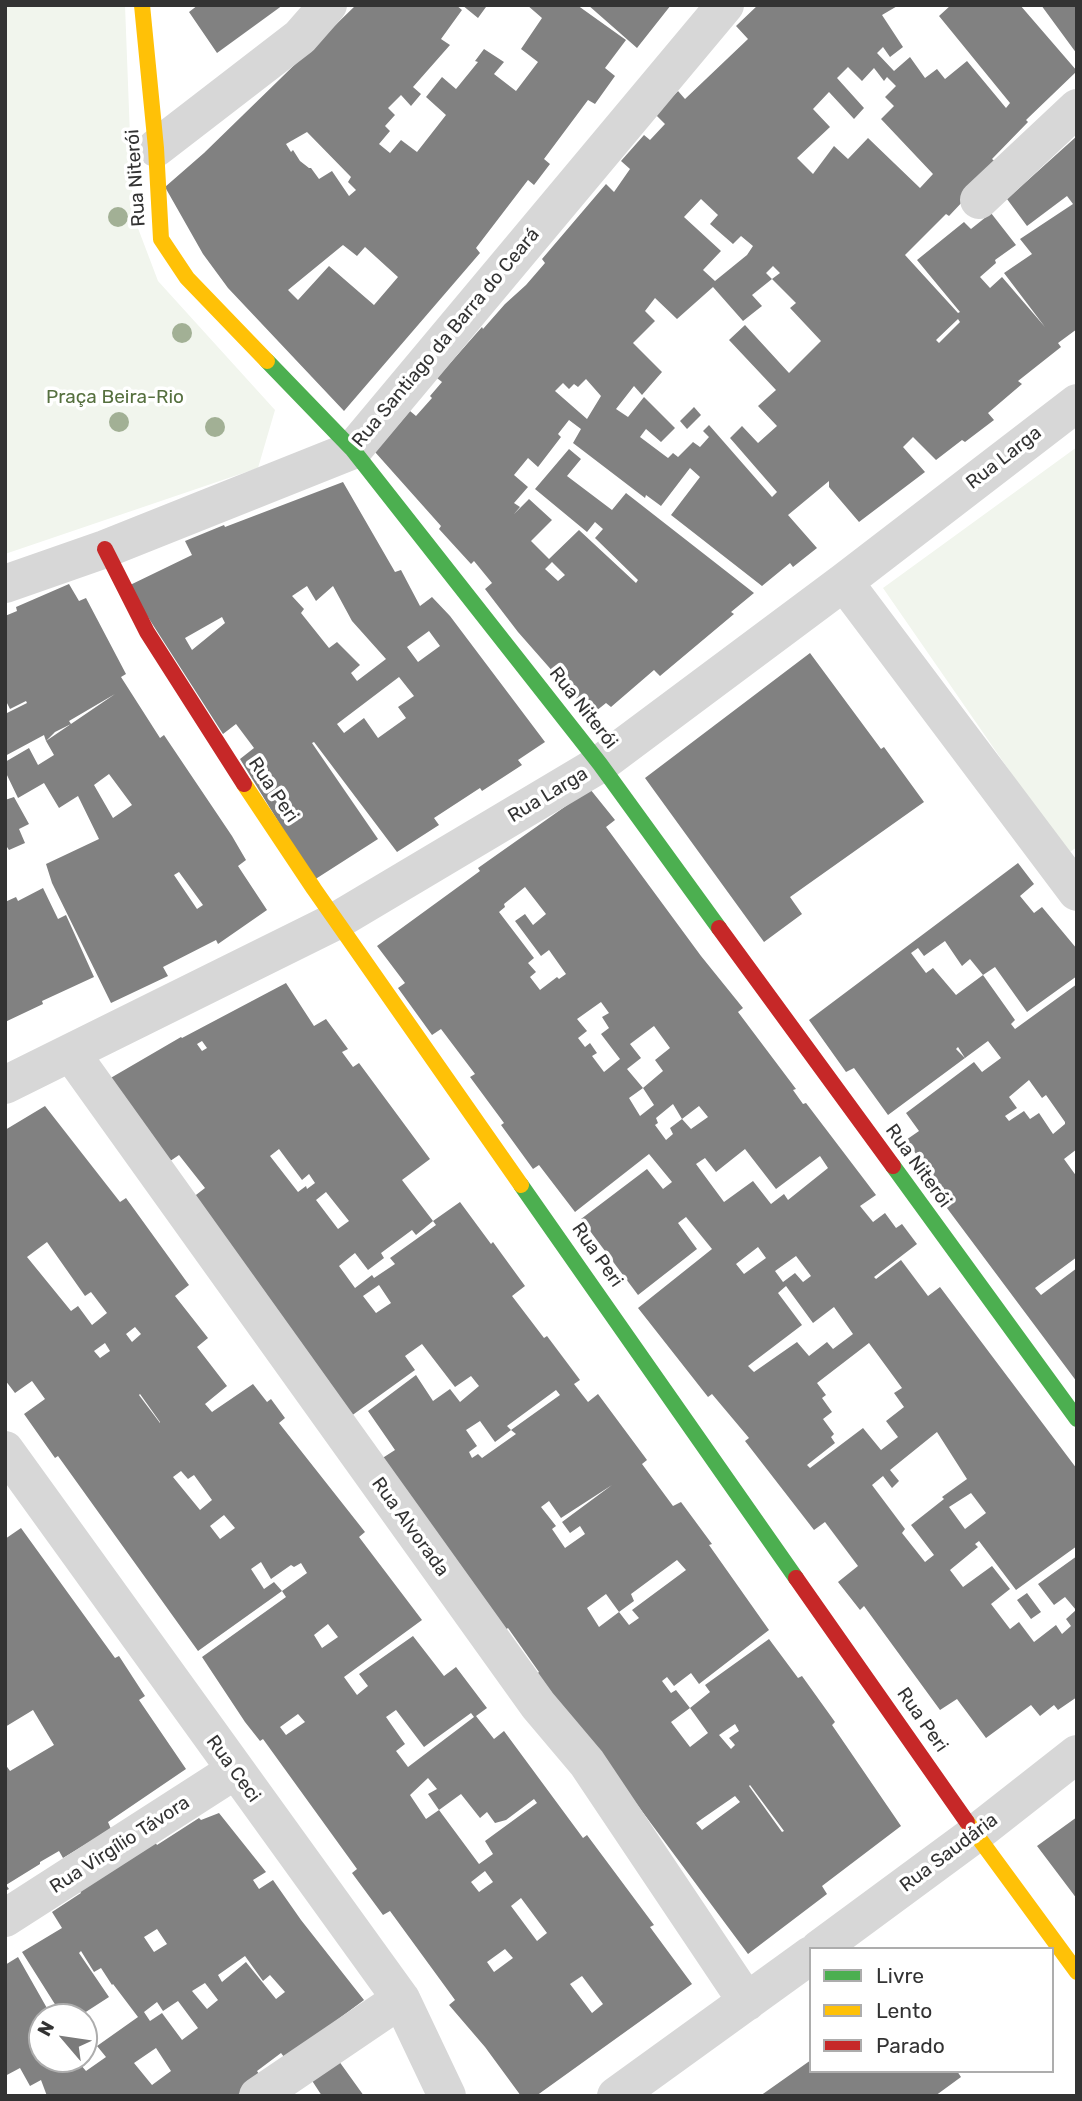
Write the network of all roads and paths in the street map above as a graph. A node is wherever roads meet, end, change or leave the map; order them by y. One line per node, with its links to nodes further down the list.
1 (142, 5): 5 (street, Rua Niterói)
2 (328, 5): 5 (street)
3 (725, 5): 8 (street, Rua Santiago da Barra do Ceará)
4 (1077, 108): 6 (street)
5 (156, 148): 8 (street, Rua Niterói)
6 (979, 200)
7 (1077, 403): 10 (street, Rua Larga)
8 (353, 450): 9 (street, Rua Santiago da Barra do Ceará); 12 (street, Rua Niterói)
9 (105, 549): 11 (street, Rua Santiago da Barra do Ceará); 14 (street, Rua Peri)
10 (844, 582): 12 (street, Rua Larga); 13 (street)
11 (5, 584)
12 (600, 764): 14 (street, Rua Larga); 17 (street, Rua Niterói)
13 (1077, 891)
14 (338, 920): 15 (street, Rua Larga); 22 (street, Rua Peri)
15 (71, 1053): 16 (street, Rua Larga); 28 (street, Rua Alvorada)
16 (5, 1085)
17 (1077, 1419)
18 (5, 1450): 19 (street, Rua Ceci)
19 (18, 1494): 21 (street, Rua Ceci)
20 (1077, 1754): 22 (street, Rua Saudária)
21 (234, 1771): 23 (street, Rua Virgílio Távora); 27 (street, Rua Ceci)
22 (975, 1834): 24 (street, Rua Saudária); 26 (street, Rua Peri)
23 (5, 1918)
24 (822, 1947)
25 (809, 1956): 28 (street)
26 (1077, 1972)
27 (401, 1999): 29 (street); 30 (street, Rua Ceci)
28 (747, 2002): 31 (street)
29 (258, 2096)
30 (447, 2096)
31 (616, 2096)

